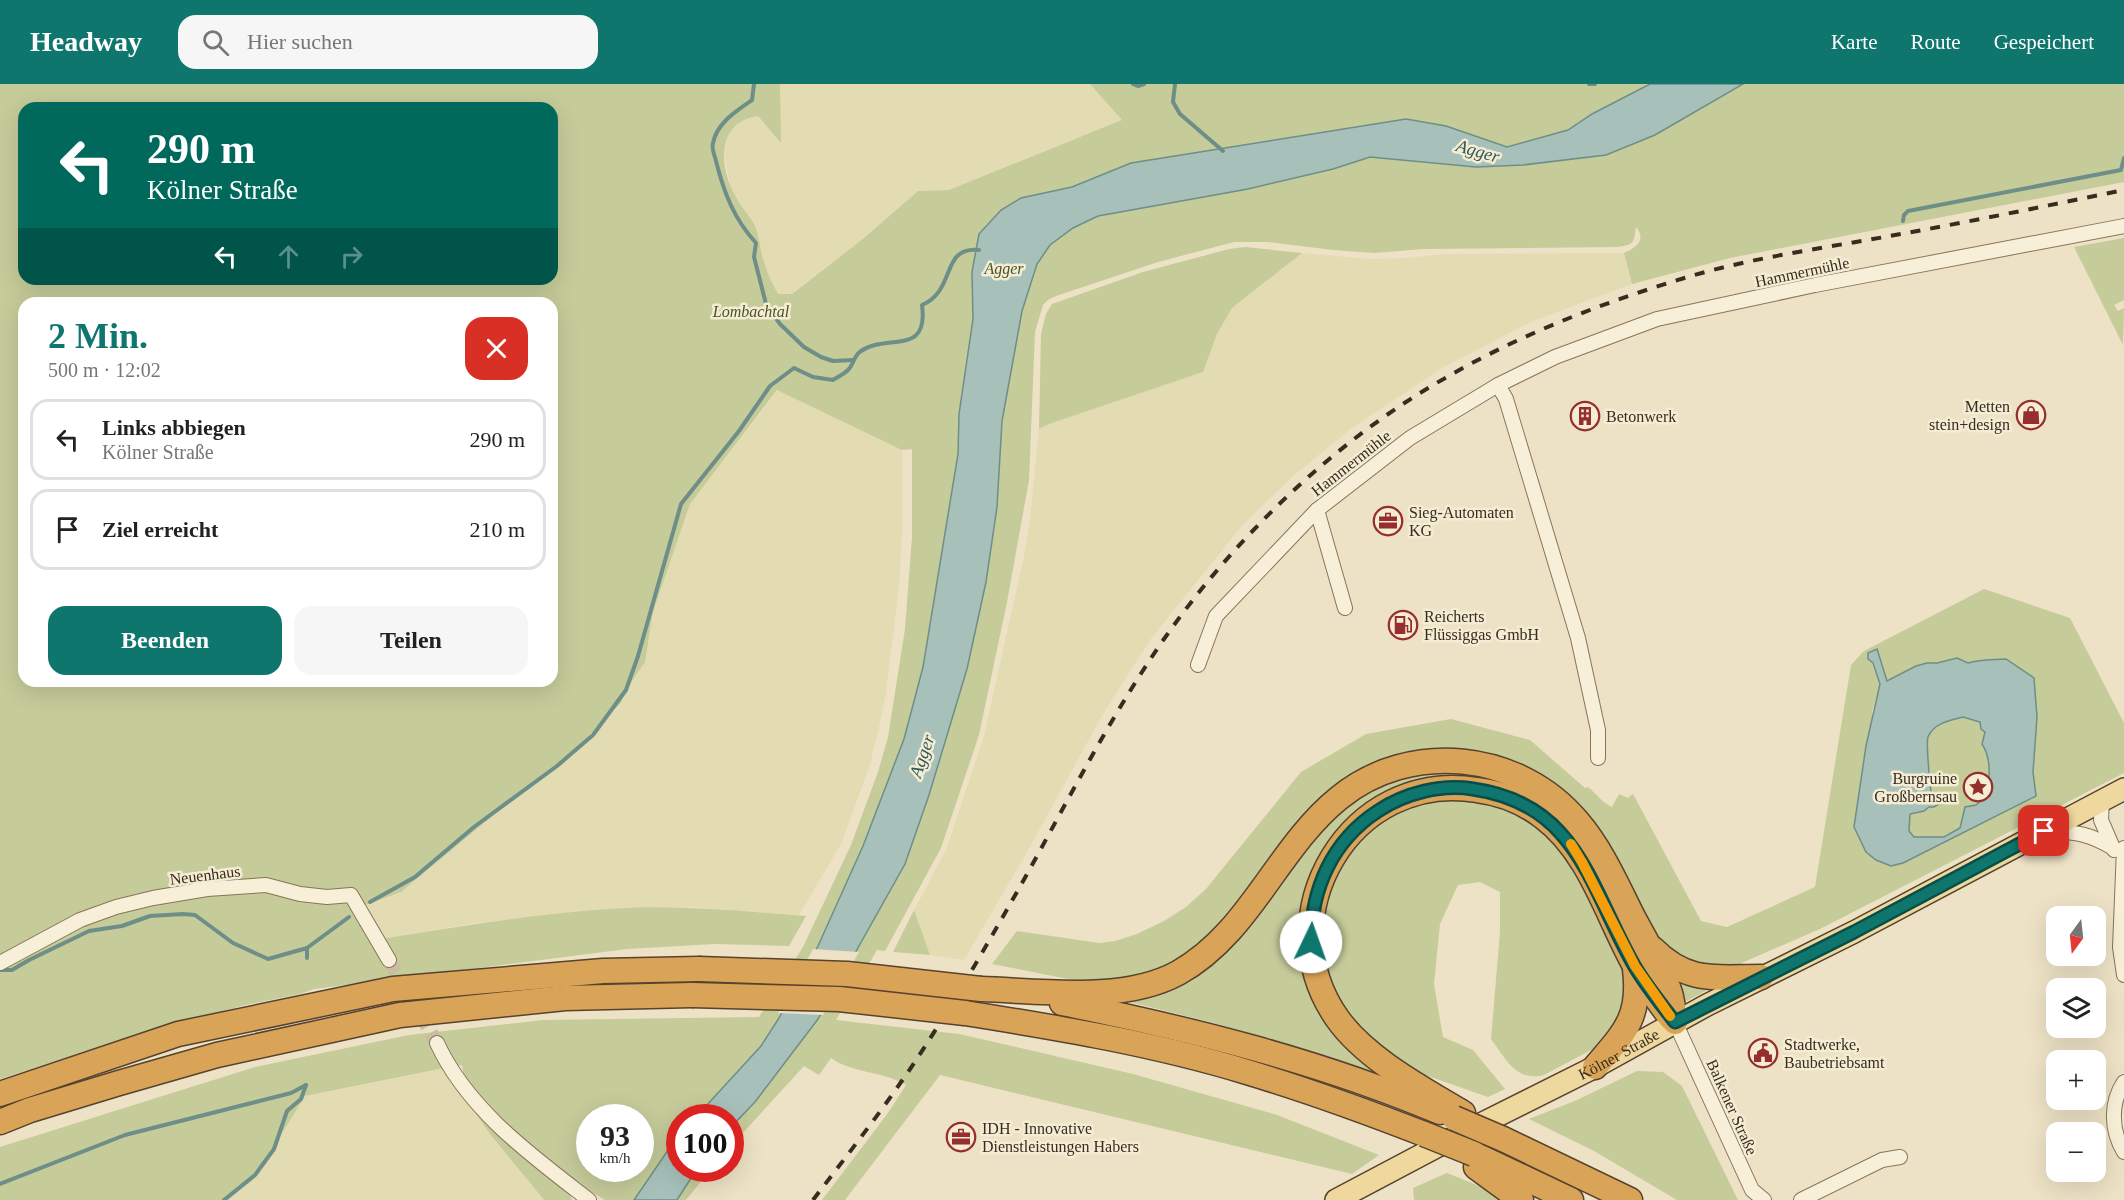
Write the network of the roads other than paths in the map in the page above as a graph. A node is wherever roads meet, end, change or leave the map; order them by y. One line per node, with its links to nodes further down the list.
1 (2124, 226): 2 (street, Hammermühle)
2 (1498, 385): 3 (street, Hammermühle); 6 (street)
3 (1317, 510): 4 (street, Hammermühle); 5 (street, Hammermühle)
4 (1345, 608)
5 (1198, 665)
6 (1598, 758)
7 (2124, 789): 8 (main road, Kölner Straße)
8 (2102, 801): 9 (main road, Kölner Straße); 10 (street)
9 (2044, 831): 10 (street); 16 (main road, Kölner Straße)
10 (2119, 848): 15 (street)
11 (1646, 942): 16 (highway); 17 (highway); 18 (highway)
12 (389, 960): 13 (street, Neuenhaus)
13 (0, 963)
14 (1635, 966): 18 (highway); 20 (highway); 23 (highway)
15 (2124, 975)
16 (1761, 977): 18 (main road, Kölner Straße)
17 (981, 989): 22 (highway, bridge); 23 (highway)
18 (1675, 1022): 20 (main road, Kölner Straße); 33 (street, Balkener Straße)
19 (437, 1042): 28 (street)
20 (1595, 1067): 29 (main road, Kölner Straße)
21 (2124, 1082): 25 (street)
22 (0, 1094)
23 (1458, 1115): 32 (highway, bridge)
24 (0, 1122): 26 (highway, bridge)
25 (2124, 1152)
26 (1469, 1157): 30 (highway); 31 (highway)
27 (1900, 1157): 34 (street)
28 (589, 1200)
29 (1336, 1200)
30 (1521, 1200)
31 (1571, 1200)
32 (1630, 1200)
33 (1764, 1200)
34 (1801, 1200)

